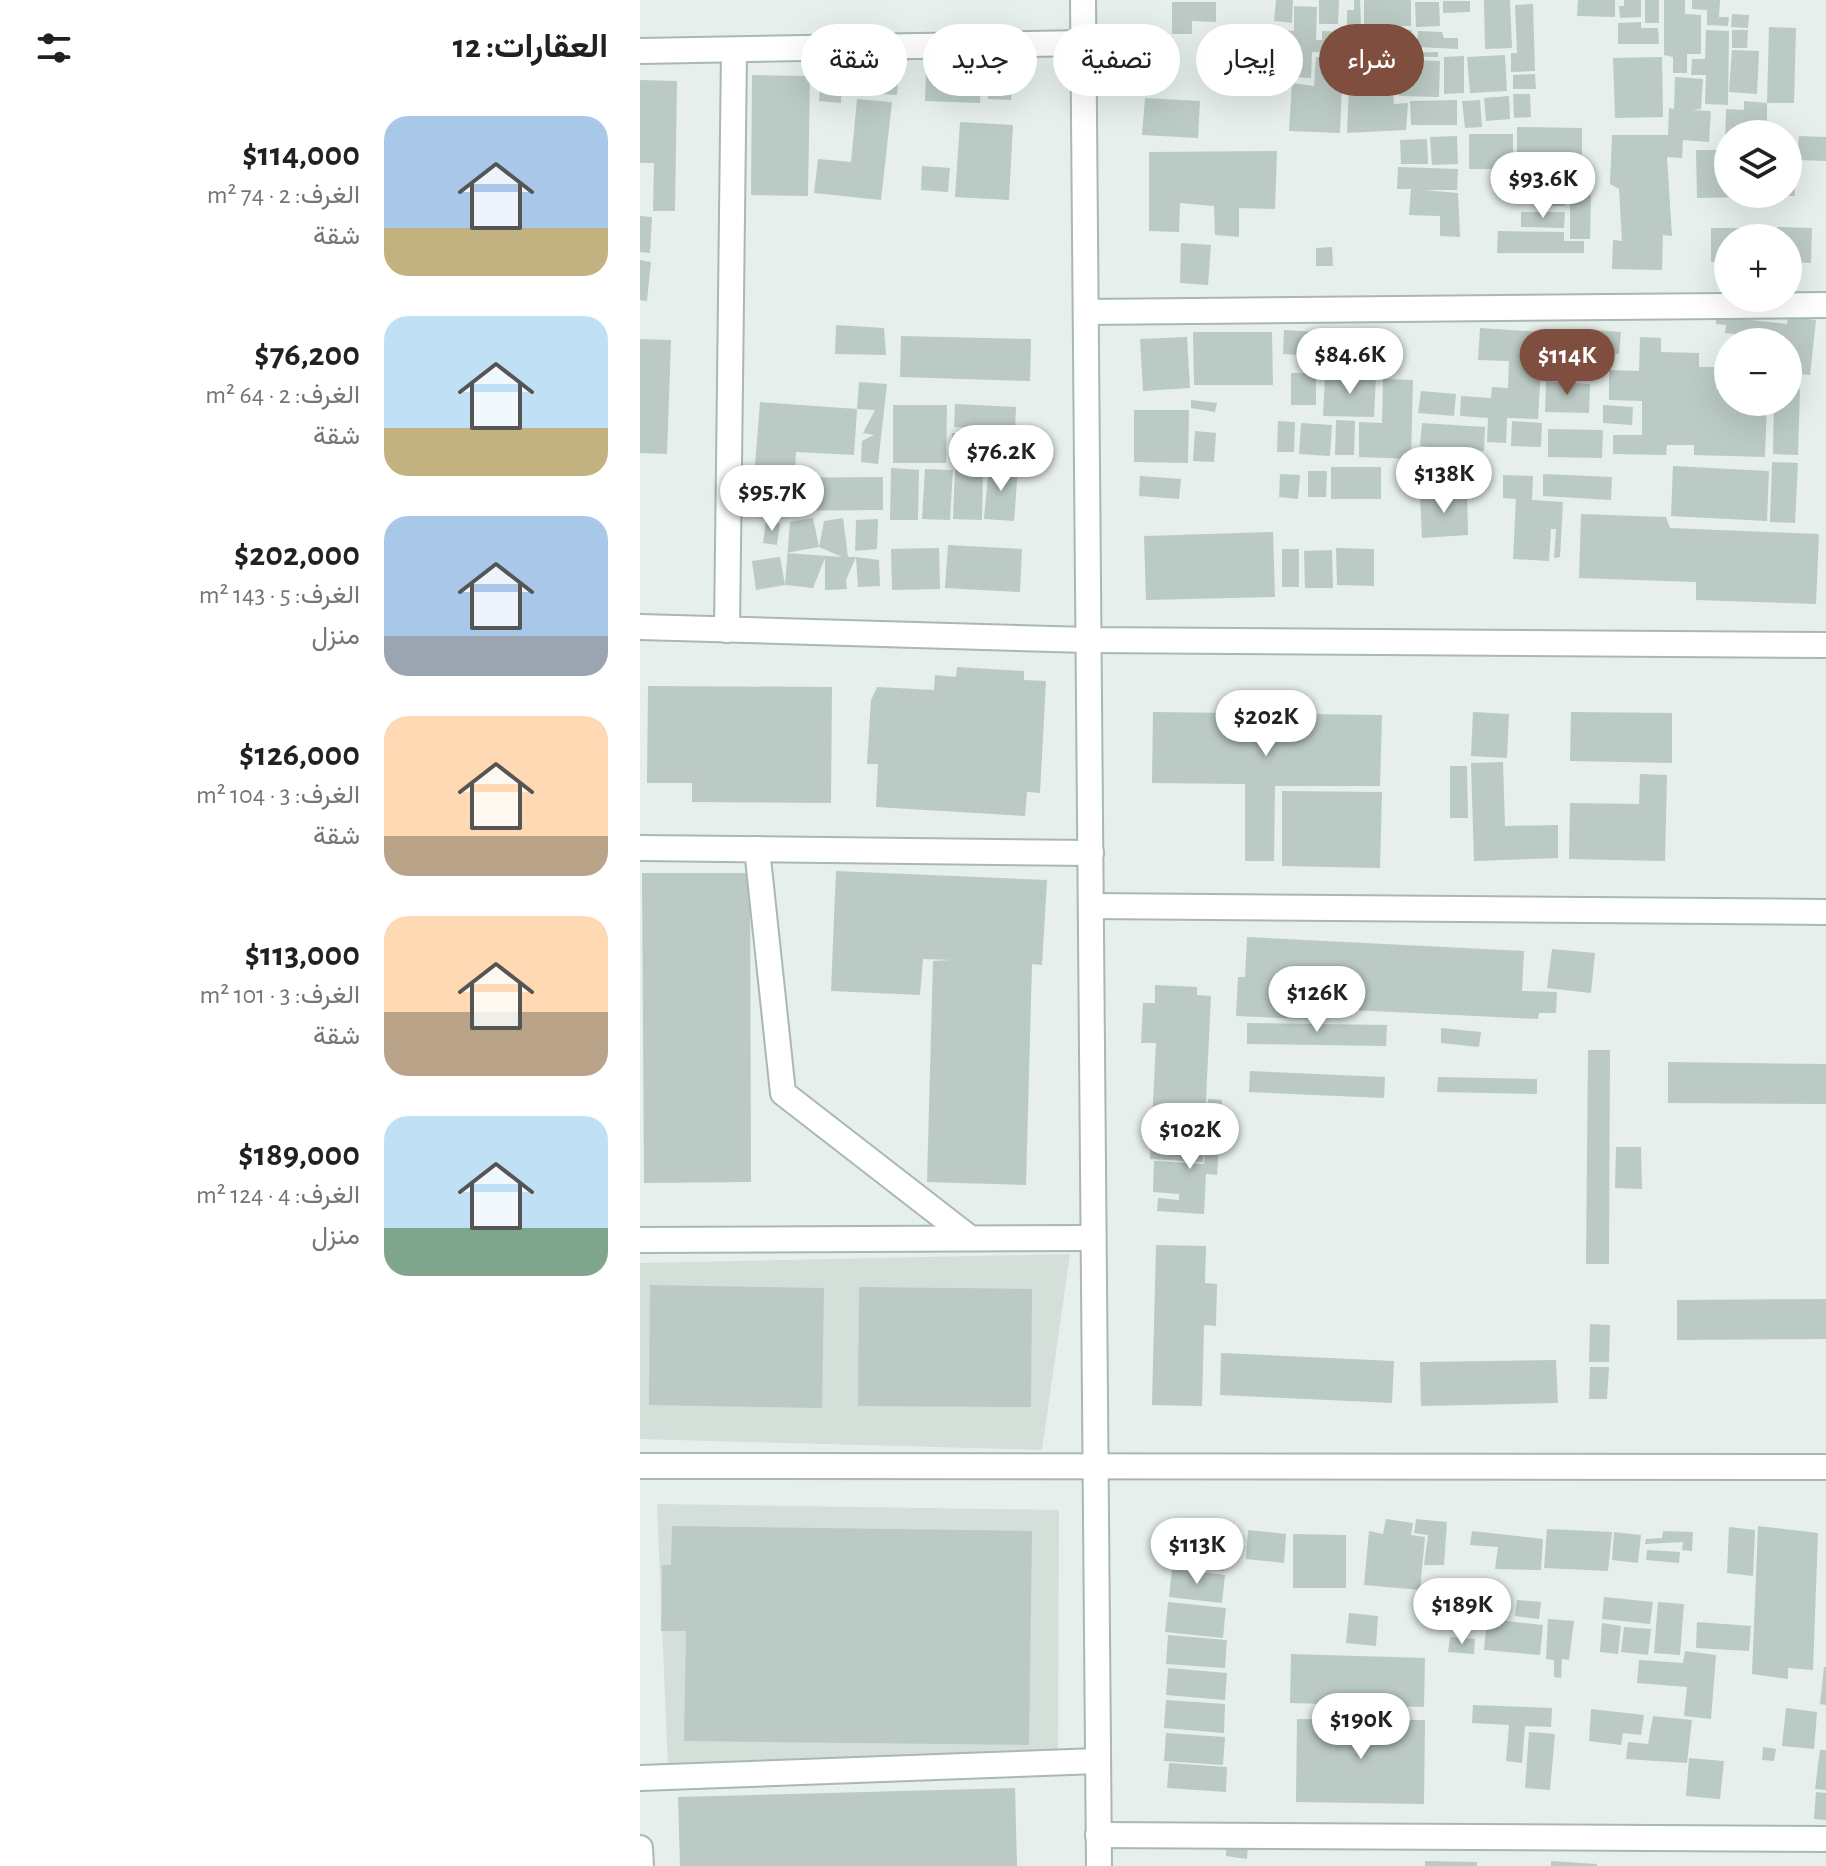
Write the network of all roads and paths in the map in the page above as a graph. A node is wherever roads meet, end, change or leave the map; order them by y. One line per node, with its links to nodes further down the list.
1 (1083, 0): 2 (street)
2 (1083, 24)
3 (1053, 44): 4 (street)
4 (734, 50): 5 (street); 10 (street)
5 (640, 51)
6 (1084, 96): 8 (street)
7 (1826, 305): 8 (street)
8 (1086, 312): 11 (street)
9 (640, 627): 10 (street)
10 (727, 630): 11 (street)
11 (1088, 640): 12 (street); 15 (street)
12 (1826, 645)
13 (640, 848): 14 (street)
14 (757, 849): 15 (street); 18 (street)
15 (1091, 853): 16 (street)
16 (1091, 906): 17 (street); 19 (street)
17 (1826, 912)
18 (970, 1238): 19 (street); 20 (street)
19 (1093, 1238): 22 (street)
20 (640, 1240)
21 (640, 1466): 22 (street)
22 (1095, 1467): 23 (street); 24 (street)
23 (1826, 1467)
24 (1098, 1761): 25 (street); 26 (street)
25 (640, 1778)
26 (1098, 1835): 27 (street); 30 (street)
27 (1826, 1839)
28 (640, 1848): 29 (street)
29 (641, 1866)
30 (1099, 1866)

